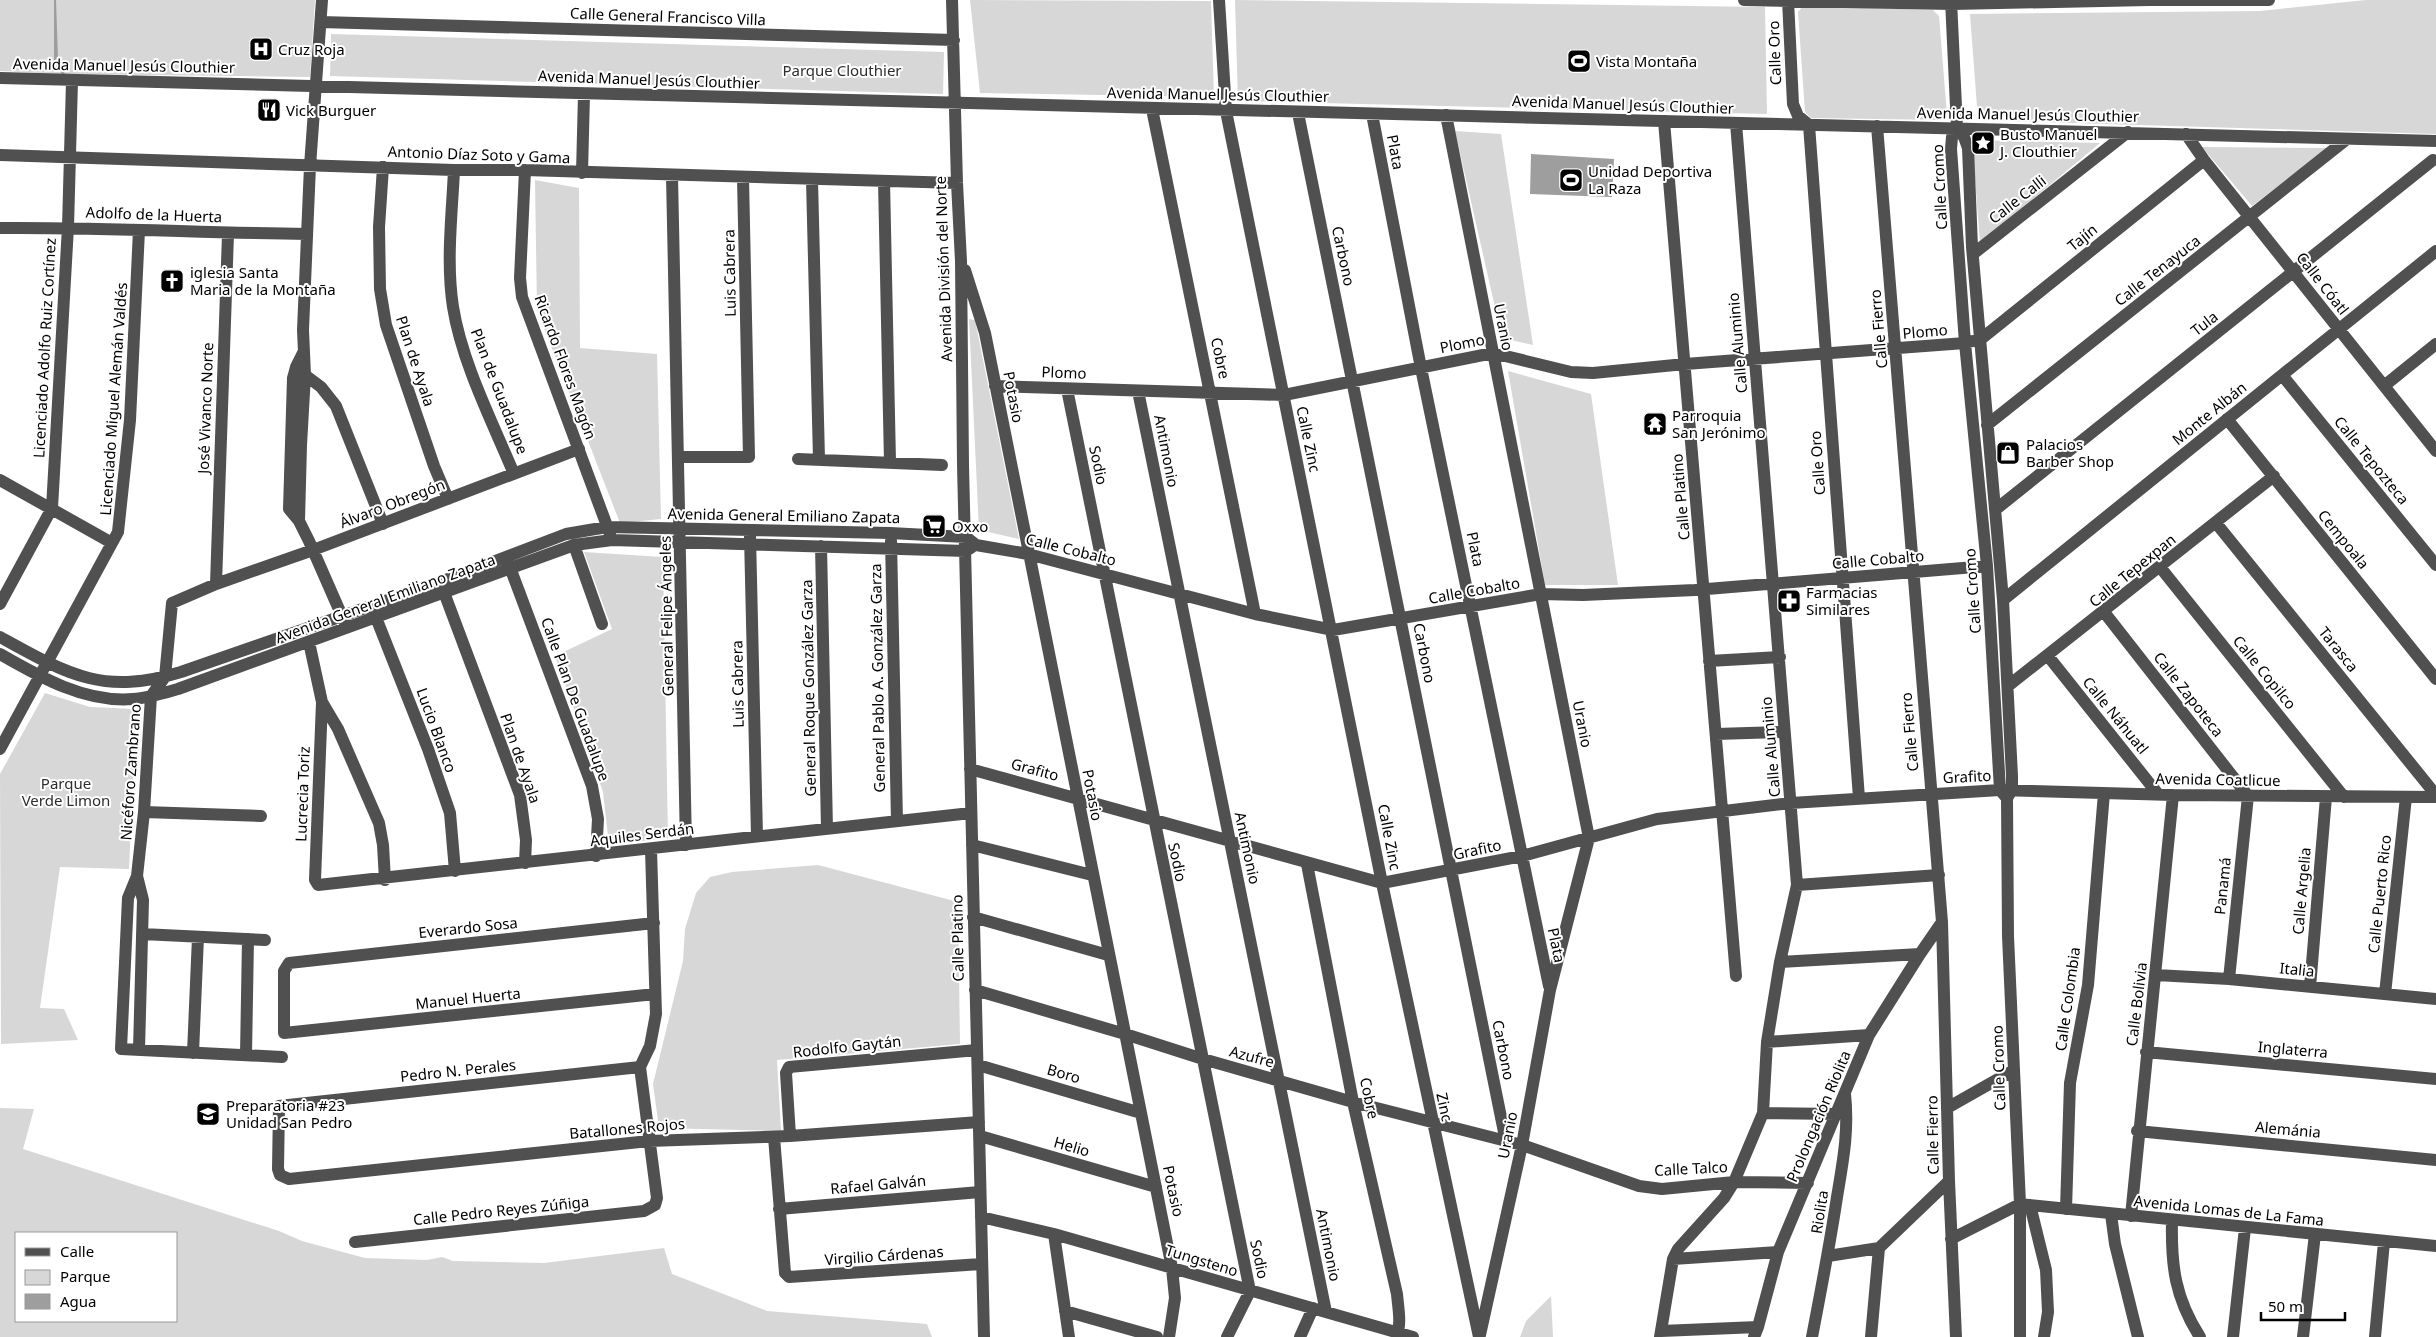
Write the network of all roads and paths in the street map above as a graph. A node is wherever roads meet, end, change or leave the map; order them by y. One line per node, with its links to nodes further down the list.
1 (322, 0): 11 (street)
2 (952, 0): 12 (street, Avenida División del Norte)
3 (1219, 0): 20 (street, Calle Zinc)
4 (1744, 0): 5 (street)
5 (1788, 0): 9 (street); 18 (street, Calle Oro)
6 (2149, 0): 8 (street); 10 (street)
7 (2269, 0): 8 (street)
8 (2251, 1)
9 (1857, 2): 10 (street)
10 (1951, 2): 29 (street)
11 (321, 22): 12 (street, Calle General Francisco Villa); 15 (street)
12 (954, 40): 17 (street, Avenida División del Norte)
13 (0, 78): 14 (street, Avenida Manuel Jesús Clouthier)
14 (72, 81): 15 (street, Avenida Manuel Jesús Clouthier); 36 (street, Licenciado Adolfo Ruiz Cortínez)
15 (316, 84): 16 (street, Avenida Manuel Jesús Clouthier); 39 (street)
16 (584, 94): 17 (street, Avenida Manuel Jesús Clouthier); 43 (street)
17 (955, 104): 19 (street, Avenida Manuel Jesús Clouthier); 48 (street, Avenida División del Norte)
18 (1792, 104): 26 (street); 27 (street)
19 (1152, 109): 20 (street, Avenida Manuel Jesús Clouthier); 76 (street, Cobre)
20 (1226, 111): 21 (street, Avenida Manuel Jesús Clouthier); 77 (street, Calle Zinc)
21 (1298, 112): 22 (street, Avenida Manuel Jesús Clouthier); 71 (street, Carbono)
22 (1372, 114): 23 (street, Avenida Manuel Jesús Clouthier); 68 (street, Plata)
23 (1446, 115): 24 (street, Avenida Manuel Jesús Clouthier); 64 (street, Uranio)
24 (1664, 121): 25 (street, Avenida Manuel Jesús Clouthier); 67 (street, Calle Platino)
25 (1736, 124): 26 (street, Avenida Manuel Jesús Clouthier); 66 (street, Calle Aluminio)
26 (1766, 124): 27 (street, Avenida Manuel Jesús Clouthier)
27 (1809, 125): 28 (street, Avenida Manuel Jesús Clouthier); 65 (street, Calle Oro)
28 (1877, 126): 29 (street, Avenida Manuel Jesús Clouthier); 63 (street, Calle Fierro)
29 (1957, 128): 30 (street, Avenida Manuel Jesús Clouthier); 56 (street, Calle Cromo); 61 (street, Calle Cromo)
30 (2128, 132): 31 (street, Avenida Manuel Jesús Clouthier); 56 (street, Calle Calli)
31 (2186, 134): 32 (street, Avenida Manuel Jesús Clouthier); 37 (street, Calle Cóatl)
32 (2347, 139): 33 (street, Avenida Manuel Jesús Clouthier); 49 (street, Calle Tenayuca)
33 (2420, 141): 34 (street, Avenida Manuel Jesús Clouthier); 38 (street)
34 (2436, 142)
35 (0, 155): 36 (street, Antonio Díaz Soto y Gama)
36 (70, 157): 39 (street, Antonio Díaz Soto y Gama); 50 (street, Licenciado Adolfo Ruiz Cortínez)
37 (2204, 160): 49 (street, Calle Cóatl); 60 (street, Tajín)
38 (2434, 162): 58 (street, Tula)
39 (310, 166): 40 (street, Antonio Díaz Soto y Gama); 54 (street)
40 (383, 167): 41 (street, Antonio Díaz Soto y Gama); 90 (street, Plan de Ayala)
41 (454, 170): 42 (street, Antonio Díaz Soto y Gama); 87 (street, Plan de Guadalupe)
42 (525, 170): 43 (street, Antonio Díaz Soto y Gama); 81 (street, Ricardo Flores Magón)
43 (582, 173): 44 (street, Antonio Díaz Soto y Gama)
44 (672, 176): 45 (street, Antonio Díaz Soto y Gama); 82 (street, General Felipe Ángeles)
45 (743, 178): 46 (street, Antonio Díaz Soto y Gama); 82 (street, Luis Cabrera)
46 (812, 180): 47 (street, Antonio Díaz Soto y Gama); 84 (street)
47 (884, 181): 48 (street, Antonio Díaz Soto y Gama); 85 (street)
48 (957, 183): 57 (street, Avenida División del Norte)
49 (2250, 217): 58 (street, Calle Cóatl); 79 (street, Calle Tenayuca)
50 (68, 227): 51 (street, Adolfo de la Huerta); 52 (street, Adolfo de la Huerta); 91 (street, Licenciado Adolfo Ruiz Cortínez)
51 (0, 228)
52 (139, 230): 53 (street, Adolfo de la Huerta); 100 (street, Licenciado Miguel Alemán Valdés)
53 (228, 234): 54 (street, Adolfo de la Huerta); 117 (street, José Vivanco Norte)
54 (307, 234): 69 (street)
55 (2436, 251): 59 (street, Monte Albán)
56 (1973, 254): 60 (street, Calle Cromo)
57 (961, 261): 72 (street, Potasio); 103 (street, Avenida División del Norte)
58 (2294, 272): 59 (street, Calle Cóatl); 92 (street, Tula)
59 (2338, 328): 70 (street, Monte Albán); 73 (street, Calle Cóatl)
60 (1980, 339): 61 (street, Plomo); 79 (street, Calle Cromo)
61 (1965, 343): 63 (street, Plomo); 111 (street, Calle Cromo)
62 (2436, 344): 73 (street)
63 (1896, 350): 65 (street, Plomo); 114 (street, Calle Fierro)
64 (1493, 354): 67 (street, Plomo); 68 (street, Plomo); 122 (street, Uranio)
65 (1825, 354): 66 (street, Plomo); 116 (street, Calle Oro)
66 (1755, 361): 67 (street, Plomo); 118 (street, Calle Aluminio)
67 (1685, 364): 120 (street, Calle Platino)
68 (1421, 368): 71 (street, Plomo); 126 (street, Plata)
69 (300, 371): 94 (street); 107 (street)
70 (2282, 375): 78 (street, Monte Albán); 110 (street, Calle Tepozteca)
71 (1354, 383): 77 (street, Plomo); 131 (street, Carbono)
72 (995, 386): 74 (street, Plomo); 108 (street, Potasio)
73 (2384, 386): 80 (street, Calle Cóatl)
74 (1067, 388): 75 (street, Plomo); 115 (street, Sodio)
75 (1138, 391): 76 (street, Plomo); 121 (street, Antimonio)
76 (1211, 392): 77 (street, Plomo); 128 (street, Cobre)
77 (1284, 396): 134 (street, Calle Zinc)
78 (2226, 419): 88 (street, Cempoala); 123 (street, Monte Albán)
79 (1987, 425): 92 (street, Calle Cromo)
80 (2434, 442)
81 (579, 449): 87 (street, Álvaro Obregón); 95 (street, Ricardo Flores Magón)
82 (679, 457): 96 (street, General Felipe Ángeles)
83 (798, 459): 84 (street)
84 (819, 459): 85 (street)
85 (890, 462): 86 (street)
86 (942, 465)
87 (514, 474): 90 (street, Álvaro Obregón)
88 (2274, 476): 93 (street, Calle Tepexpan); 144 (street, Cempoala)
89 (0, 480): 91 (street)
90 (448, 500): 94 (street, Álvaro Obregón)
91 (52, 508): 100 (street); 124 (street, Licenciado Adolfo Ruiz Cortínez)
92 (1994, 510): 123 (street, Calle Cromo)
93 (2216, 523): 112 (street, Calle Tepexpan); 159 (street, Tarasca)
94 (383, 524): 107 (street, Álvaro Obregón)
95 (607, 526): 96 (street, Avenida General Emiliano Zapata); 99 (street, Ricardo Flores Magón); 109 (street, Avenida General Emiliano Zapata)
96 (681, 529): 97 (street, Avenida General Emiliano Zapata); 101 (street, General Felipe Ángeles)
97 (750, 531): 98 (street, Avenida General Emiliano Zapata); 102 (street, Luis Cabrera)
98 (890, 533): 103 (street, Avenida General Emiliano Zapata); 106 (street, General Pablo A. González Garza)
99 (612, 540): 101 (street, Avenida General Emiliano Zapata); 104 (street, Avenida General Emiliano Zapata)
100 (112, 543): 141 (street, Licenciado Miguel Alemán Valdés)
101 (681, 544): 102 (street, Avenida General Emiliano Zapata); 175 (street, General Felipe Ángeles)
102 (750, 544): 105 (street, Avenida General Emiliano Zapata); 172 (street, Luis Cabrera)
103 (969, 544): 106 (street, Avenida General Emiliano Zapata); 108 (street, Calle Cobalto); 151 (street, Calle Platino)
104 (574, 545): 113 (street, Avenida General Emiliano Zapata); 132 (street)
105 (821, 546): 106 (street, Avenida General Emiliano Zapata); 171 (street, General Roque González Garza)
106 (891, 548): 170 (street, General Pablo A. González Garza)
107 (313, 550): 117 (street, Álvaro Obregón); 129 (street)
108 (1028, 554): 115 (street, Calle Cobalto); 157 (street, Potasio)
109 (506, 557): 113 (street, Calle Plan De Guadalupe); 119 (street, Avenida General Emiliano Zapata)
110 (2436, 565)
111 (1987, 566): 114 (street, Calle Cobalto); 152 (street, Calle Cromo)
112 (2160, 567): 127 (street, Calle Tepexpan); 161 (street, Calle Copilco)
113 (511, 570): 119 (street, Avenida General Emiliano Zapata); 178 (street, Calle Plan De Guadalupe)
114 (1912, 573): 116 (street, Calle Cobalto); 154 (street, Calle Fierro)
115 (1105, 574): 121 (street, Calle Cobalto); 169 (street, Sodio)
116 (1842, 579): 118 (street, Calle Cobalto); 163 (street, Calle Oro)
117 (216, 584): 143 (street, Nicéforo Zambrano)
118 (1773, 584): 120 (street, Calle Cobalto); 139 (street, Calle Aluminio)
119 (442, 588): 125 (street, Avenida General Emiliano Zapata); 130 (street, Avenida General Emiliano Zapata); 180 (street, Plan de Ayala)
120 (1703, 588): 122 (street, Calle Cobalto); 140 (street, Calle Platino)
121 (1179, 594): 128 (street, Calle Cobalto); 174 (street, Antimonio)
122 (1541, 594): 126 (street, Calle Cobalto); 173 (street, Uranio)
123 (2003, 600): 145 (street, Calle Cromo)
124 (0, 604)
125 (371, 605): 129 (street, Avenida General Emiliano Zapata); 130 (street, Lucio Blanco)
126 (1472, 606): 131 (street, Calle Cobalto); 179 (street, Plata)
127 (2104, 612): 138 (street, Calle Tepexpan); 158 (street, Calle Zapoteca)
128 (1255, 614): 134 (street, Calle Cobalto)
129 (341, 616): 133 (street); 143 (street, Avenida General Emiliano Zapata)
130 (376, 618): 133 (street, Avenida General Emiliano Zapata); 182 (street, Lucio Blanco)
131 (1401, 619): 134 (street, Calle Cobalto); 183 (street, Carbono)
132 (602, 624)
133 (347, 628): 136 (street, Avenida General Emiliano Zapata)
134 (1333, 630): 188 (street, Calle Zinc)
135 (0, 637): 141 (street, Avenida General Emiliano Zapata)
136 (309, 642): 146 (street, Avenida General Emiliano Zapata); 147 (street)
137 (0, 654): 142 (street, Avenida General Emiliano Zapata)
138 (2048, 656): 145 (street, Calle Tepexpan); 155 (street, Calle Náhuatl)
139 (1780, 657): 140 (street); 148 (street, Calle Aluminio)
140 (1709, 662): 149 (street, Calle Platino)
141 (47, 663): 142 (street, Licenciado Miguel Alemán Valdés); 143 (street, Avenida General Emiliano Zapata)
142 (40, 676): 146 (street, Avenida General Emiliano Zapata); 150 (street, Licenciado Miguel Alemán Valdés)
143 (165, 677): 146 (street, Nicéforo Zambrano)
144 (2436, 679)
145 (2008, 686): 152 (street, Calle Cromo)
146 (152, 696): 166 (street, Nicéforo Zambrano)
147 (322, 702): 187 (street); 189 (street, Lucrecia Toriz)
148 (1784, 732): 149 (street); 164 (street, Calle Aluminio)
149 (1716, 734): 165 (street, Calle Platino)
150 (0, 749)
151 (970, 768): 157 (street, Grafito); 167 (street, Calle Platino)
152 (2006, 793): 153 (street, Avenida Coatlicue); 154 (street, Grafito); 223 (street, Calle Cromo)
153 (2104, 793): 155 (street, Avenida Coatlicue); 250 (street, Calle Colombia)
154 (1930, 794): 163 (street, Grafito); 185 (street, Calle Fierro)
155 (2158, 794): 156 (street, Avenida Coatlicue)
156 (2173, 795): 158 (street, Avenida Coatlicue); 201 (street, Calle Bolivia)
157 (1077, 796): 169 (street, Grafito); 184 (street, Potasio)
158 (2248, 796): 160 (street, Avenida Coatlicue); 203 (street, Panamá)
159 (2436, 796): 162 (street, Avenida Coatlicue)
160 (2326, 797): 161 (street, Avenida Coatlicue); 204 (street, Calle Argelia)
161 (2344, 797): 162 (street, Avenida Coatlicue)
162 (2406, 797): 208 (street, Calle Puerto Rico)
163 (1859, 798): 164 (street, Grafito)
164 (1791, 803): 165 (street, Grafito); 190 (street, Calle Aluminio)
165 (1721, 810): 173 (street, Grafito); 202 (street, Calle Platino)
166 (144, 812): 168 (street); 186 (street, Nicéforo Zambrano)
167 (971, 813): 170 (street, Aquiles Serdán); 176 (street, Calle Platino)
168 (261, 816)
169 (1152, 818): 174 (street, Grafito); 220 (street, Sodio)
170 (897, 821): 171 (street, Aquiles Serdán)
171 (827, 829): 172 (street, Aquiles Serdán)
172 (757, 836): 175 (street, Aquiles Serdán)
173 (1589, 838): 179 (street, Grafito); 206 (street, Uranio)
174 (1230, 842): 181 (street, Grafito); 225 (street, Antimonio)
175 (686, 845): 177 (street, Aquiles Serdán)
176 (972, 845): 184 (street); 191 (street, Calle Platino)
177 (651, 850): 178 (street, Aquiles Serdán); 192 (street)
178 (596, 856): 180 (street, Aquiles Serdán)
179 (1522, 856): 183 (street, Grafito); 206 (street, Plata)
180 (525, 862): 182 (street, Aquiles Serdán)
181 (1307, 864): 188 (street, Grafito); 227 (street, Cobre)
182 (455, 871): 187 (street, Aquiles Serdán)
183 (1452, 871): 188 (street, Grafito); 239 (street, Carbono)
184 (1092, 875): 199 (street, Potasio)
185 (1939, 875): 190 (street); 193 (street, Calle Fierro)
186 (137, 876): 194 (street, Nicéforo Zambrano); 214 (street, Nicéforo Zambrano)
187 (385, 880): 189 (street, Aquiles Serdán)
188 (1382, 884): 233 (street, Zinc)
189 (318, 885)
190 (1797, 886): 200 (street, Calle Aluminio)
191 (973, 917): 199 (street); 205 (street, Calle Platino)
192 (654, 922): 207 (street); 210 (street, Everardo Sosa)
193 (1942, 922): 198 (street, Prolongación Riolita); 228 (street, Calle Fierro)
194 (142, 934): 195 (street); 214 (street, Nicéforo Zambrano)
195 (198, 937): 196 (street); 217 (street)
196 (248, 940): 197 (street); 218 (street)
197 (265, 940)
198 (1920, 954): 200 (street); 212 (street, Prolongación Riolita)
199 (1108, 955): 211 (street, Potasio)
200 (1780, 962): 213 (street, Calle Aluminio)
201 (2156, 975): 203 (street, Italia); 216 (street, Calle Bolivia)
202 (1736, 976)
203 (2229, 979): 204 (street, Italia)
204 (2310, 987): 208 (street, Italia)
205 (975, 990): 211 (street, Azufre); 215 (street, Calle Platino)
206 (1550, 990): 240 (street, Uranio)
207 (655, 994): 210 (street, Manuel Huerta); 222 (street)
208 (2385, 994): 209 (street, Italia)
209 (2436, 999)
210 (284, 1033)
211 (1125, 1034): 220 (street, Azufre); 229 (street, Potasio)
212 (1869, 1035): 213 (street); 226 (street, Prolongación Riolita)
213 (1768, 1042): 230 (street, Calle Aluminio)
214 (139, 1050): 217 (street)
215 (977, 1050): 221 (street, Calle Platino); 235 (street, Rodolfo Gaytán)
216 (2146, 1052): 224 (street, Inglaterra); 234 (street, Calle Bolivia)
217 (193, 1053): 218 (street)
218 (246, 1055): 219 (street)
219 (282, 1057)
220 (1203, 1059): 225 (street, Azufre); 268 (street, Sodio)
221 (978, 1065): 229 (street, Boro); 232 (street, Calle Platino)
222 (640, 1067): 238 (street); 242 (street, Pedro N. Perales)
223 (2014, 1070): 228 (street); 248 (street, Calle Cromo)
224 (2436, 1079)
225 (1279, 1080): 227 (street, Azufre); 271 (street, Antimonio)
226 (1845, 1092): 231 (street, Prolongación Riolita); 264 (street, Riolita)
227 (1353, 1102): 233 (street, Azufre); 274 (street, Cobre)
228 (1947, 1108): 243 (street, Calle Fierro)
229 (1141, 1113): 246 (street, Potasio)
230 (1763, 1113): 231 (street); 244 (street, Calle Aluminio)
231 (1837, 1114): 245 (street, Prolongación Riolita)
232 (979, 1122): 235 (street, Batallones Rojos); 236 (street, Calle Platino)
233 (1432, 1122): 239 (street, Azufre); 282 (street, Zinc)
234 (2137, 1131): 241 (street, Alemánia); 252 (street, Calle Bolivia)
235 (790, 1136): 237 (street, Batallones Rojos)
236 (980, 1136): 246 (street, Helio); 247 (street, Calle Platino)
237 (774, 1137): 238 (street, Batallones Rojos); 249 (street)
238 (649, 1141): 242 (street, Batallones Rojos); 259 (street, Calle Pedro Reyes Zúñiga)
239 (1506, 1142): 240 (street, Azufre)
240 (1522, 1145): 244 (street, Calle Talco); 282 (street, Uranio)
241 (2436, 1160)
242 (280, 1175)
243 (1948, 1181): 258 (street, Calle Fierro); 262 (street)
244 (1734, 1182): 245 (street, Calle Talco); 265 (street, Calle Aluminio)
245 (1808, 1182): 263 (street, Prolongación Riolita)
246 (1156, 1186): 267 (street, Potasio)
247 (980, 1192): 249 (street, Rafael Galván); 253 (street, Calle Platino)
248 (2025, 1205): 250 (street, Avenida Lomas de La Fama); 258 (street); 286 (street, Calle Cromo); 287 (street)
249 (779, 1209): 266 (street, Virgilio Cárdenas)
250 (2066, 1209): 251 (street, Avenida Lomas de La Fama)
251 (2111, 1214): 252 (street, Avenida Lomas de La Fama); 288 (street)
252 (2130, 1216): 254 (street, Avenida Lomas de La Fama)
253 (981, 1217): 256 (street, Tungsteno); 266 (street, Calle Platino)
254 (2172, 1221): 255 (street, Avenida Lomas de La Fama); 289 (street)
255 (2245, 1228): 257 (street, Avenida Lomas de La Fama); 290 (street)
256 (1054, 1234): 267 (street, Tungsteno); 270 (street)
257 (2314, 1234): 260 (street, Avenida Lomas de La Fama); 291 (street)
258 (1951, 1239): 285 (street, Calle Fierro)
259 (355, 1242)
260 (2384, 1242): 261 (street, Avenida Lomas de La Fama); 292 (street)
261 (2436, 1246)
262 (1879, 1248): 264 (street); 284 (street)
263 (1778, 1252): 265 (street); 272 (street, Prolongación Riolita)
264 (1828, 1256): 283 (street, Riolita)
265 (1673, 1259): 273 (street, Calle Aluminio)
266 (981, 1264): 275 (street, Calle Platino)
267 (1172, 1268): 268 (street, Tungsteno); 278 (street, Potasio)
268 (1250, 1291): 269 (street, Tungsteno); 279 (street, Sodio)
269 (1312, 1308): 271 (street, Tungsteno); 280 (street)
270 (1066, 1311): 276 (street); 277 (street)
271 (1326, 1312): 274 (street, Tungsteno)
272 (1756, 1332): 273 (street)
273 (1660, 1334)
274 (1397, 1335): 281 (street, Tungsteno)
275 (984, 1337)
276 (1069, 1337)
277 (1157, 1337)
278 (1169, 1337)
279 (1227, 1337)
280 (1300, 1337)
281 (1413, 1337)
282 (1479, 1337)
283 (1812, 1337)
284 (1871, 1337)
285 (1956, 1337)
286 (2020, 1337)
287 (2044, 1337)
288 (2138, 1337)
289 (2200, 1337)
290 (2233, 1337)
291 (2303, 1337)
292 (2375, 1337)

